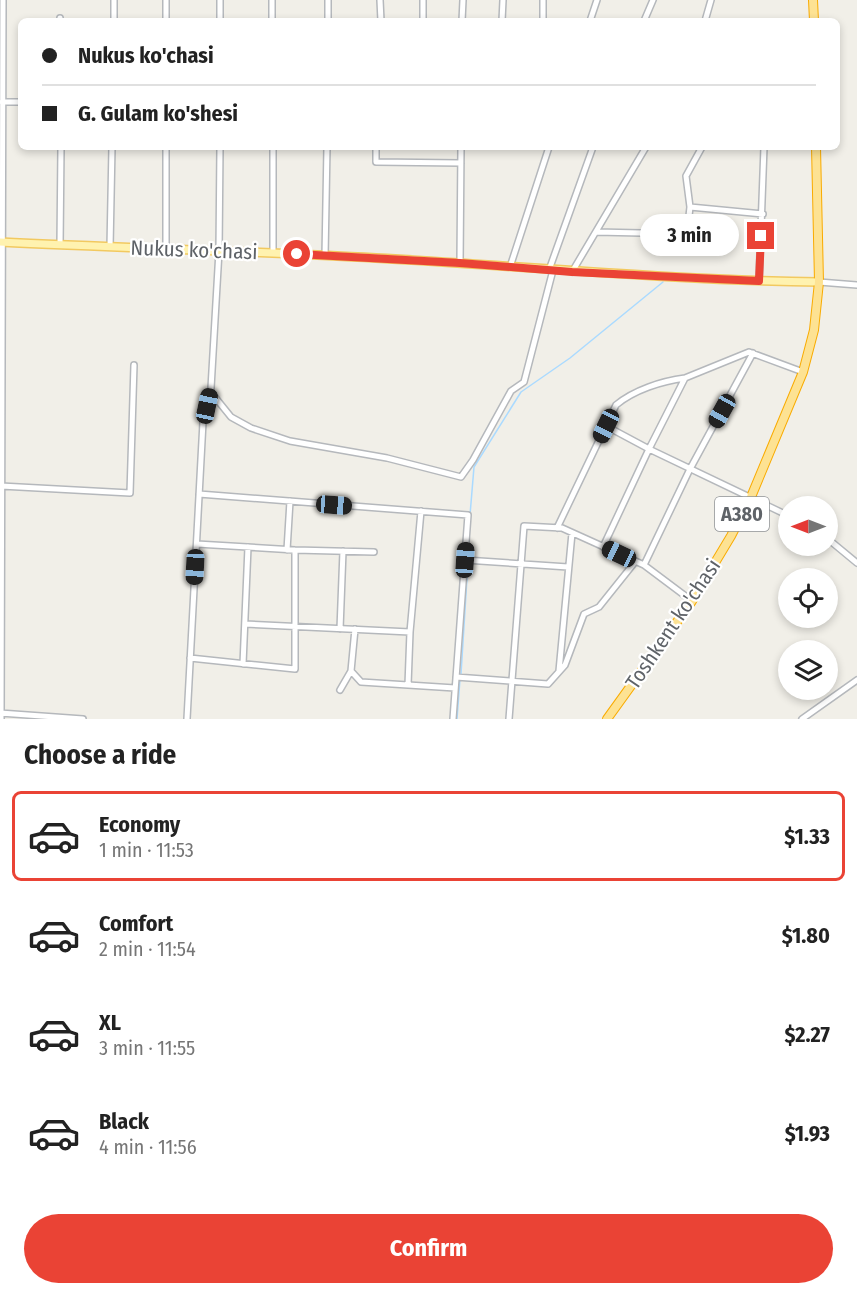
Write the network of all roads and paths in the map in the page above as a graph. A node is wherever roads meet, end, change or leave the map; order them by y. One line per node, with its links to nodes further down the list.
1 (3, 0): 30 (street)
2 (114, 0): 16 (street)
3 (166, 0): 17 (street)
4 (220, 0): 18 (street)
5 (272, 0): 19 (street)
6 (328, 0): 20 (street)
7 (380, 0): 21 (street)
8 (423, 0): 22 (street)
9 (463, 0): 23 (street)
10 (503, 0): 24 (street)
11 (543, 0): 25 (street)
12 (597, 0): 26 (street)
13 (653, 0): 27 (street)
14 (711, 0): 28 (street)
15 (813, 0): 29 (highway)
16 (114, 18)
17 (166, 18)
18 (220, 18)
19 (272, 18)
20 (328, 18)
21 (381, 18)
22 (423, 18)
23 (462, 18)
24 (502, 18)
25 (543, 18)
26 (591, 18)
27 (645, 18)
28 (706, 18)
29 (814, 18)
30 (1, 102): 31 (street); 50 (street)
31 (18, 102)
32 (61, 150): 51 (street)
33 (112, 150): 52 (street)
34 (166, 150): 53 (street)
35 (219, 150): 54 (street)
36 (273, 150): 55 (street)
37 (327, 150): 56 (street)
38 (376, 150): 46 (street)
39 (461, 150): 46 (street)
40 (548, 150): 58 (street)
41 (592, 150): 59 (street)
42 (644, 150): 49 (street)
43 (700, 150): 47 (street)
44 (764, 150): 48 (street)
45 (816, 150): 62 (highway, Toshkent ko'chasi / A380)
46 (461, 163): 57 (street)
47 (690, 207): 48 (street); 49 (street)
48 (763, 214): 61 (street)
49 (596, 232): 60 (street)
50 (1, 242): 51 (main road, Nukus ko'chasi); 72 (street)
51 (60, 244): 52 (main road, Nukus ko'chasi)
52 (110, 247): 53 (main road, Nukus ko'chasi)
53 (166, 249): 54 (main road, Nukus ko'chasi)
54 (219, 251): 55 (main road, Nukus ko'chasi); 68 (street)
55 (273, 253): 56 (main road, Nukus ko'chasi)
56 (325, 256): 57 (main road, Nukus ko'chasi)
57 (460, 263): 58 (main road, Nukus ko'chasi)
58 (510, 267): 59 (main road, Nukus ko'chasi)
59 (551, 270): 60 (main road, Nukus ko'chasi); 68 (street)
60 (572, 272): 61 (main road, Nukus ko'chasi)
61 (759, 281): 62 (main road, Nukus ko'chasi)
62 (819, 282): 63 (street); 66 (highway, Toshkent ko'chasi / A380)
63 (857, 285)
64 (753, 353): 66 (street); 67 (street); 71 (street)
65 (134, 365): 72 (street)
66 (803, 372): 74 (highway, Toshkent ko'chasi / A380)
67 (685, 378): 69 (street); 70 (street)
68 (210, 391): 73 (street)
69 (606, 426): 70 (street); 78 (street)
70 (649, 449): 71 (street); 82 (street)
71 (690, 469): 74 (street); 92 (street)
72 (1, 486): 110 (street)
73 (199, 494): 75 (street); 80 (street)
74 (751, 497): 76 (street); 94 (highway, Toshkent ko'chasi / A380)
75 (290, 501): 77 (street); 84 (street)
76 (778, 510)
77 (421, 511): 88 (street); 99 (street)
78 (557, 528): 79 (street); 91 (street)
79 (572, 533): 82 (street); 93 (street)
80 (197, 544): 81 (street); 100 (street)
81 (248, 547): 84 (street); 95 (street)
82 (603, 547): 89 (street)
83 (838, 547): 90 (street)
84 (287, 550): 85 (street)
85 (295, 550): 86 (street); 96 (street)
86 (342, 551): 87 (street); 97 (street)
87 (374, 552)
88 (465, 560): 91 (street); 104 (street)
89 (635, 562): 92 (street); 103 (street)
90 (857, 563)
91 (522, 565): 93 (street); 106 (street)
92 (644, 566): 94 (street)
93 (568, 567): 103 (street)
94 (692, 601): 115 (highway, Toshkent ko'chasi / A380)
95 (245, 624): 96 (street); 101 (street)
96 (296, 627): 97 (street); 101 (street)
97 (340, 629): 98 (street)
98 (354, 629): 99 (street); 102 (street)
99 (410, 632): 107 (street)
100 (190, 658): 101 (street); 112 (street)
101 (243, 664)
102 (351, 671): 107 (street); 109 (street)
103 (558, 672): 106 (street)
104 (456, 677): 106 (street); 108 (street)
105 (857, 680): 116 (street)
106 (512, 681): 114 (street)
107 (408, 685): 108 (street)
108 (455, 688): 113 (street)
109 (340, 690)
110 (0, 715): 111 (street)
111 (83, 719)
112 (187, 719)
113 (453, 719)
114 (509, 719)
115 (607, 719)
116 (802, 719)

